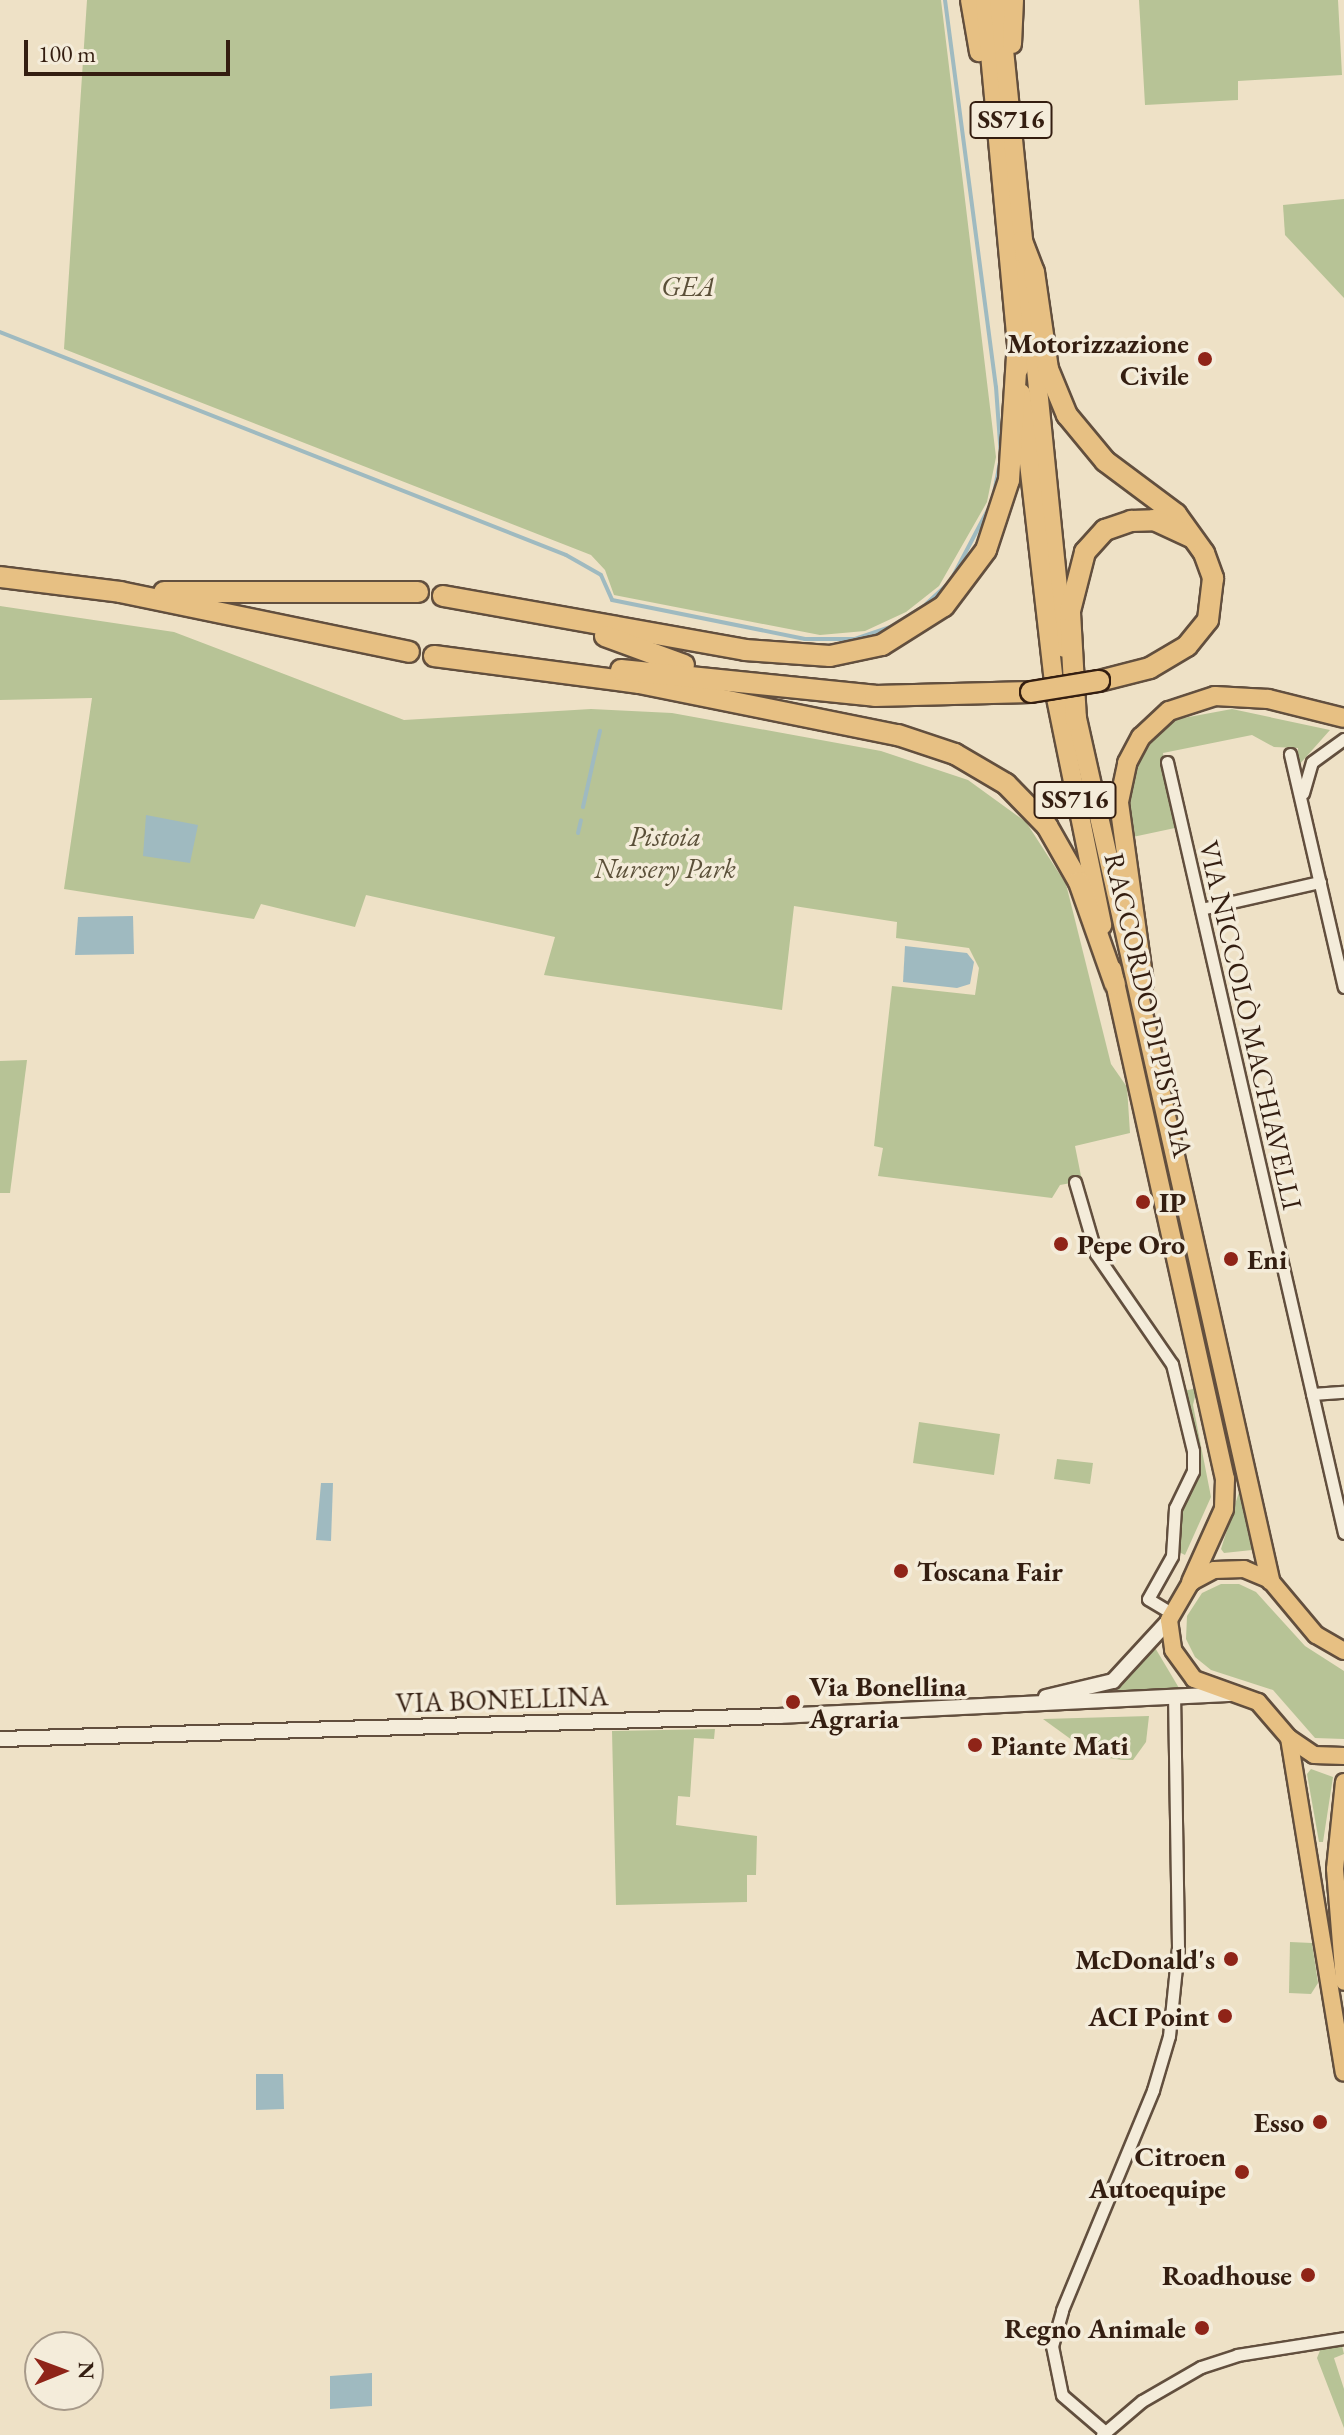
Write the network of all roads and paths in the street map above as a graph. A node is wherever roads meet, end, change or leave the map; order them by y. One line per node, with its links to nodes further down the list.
1 (970, 0): 5 (highway)
2 (985, 0): 5 (highway, RACCORDO DI PISTOIA / SS716)
3 (999, 0): 5 (highway, RACCORDO DI PISTOIA / SS716)
4 (1014, 0): 5 (highway)
5 (1001, 92): 6 (highway, RACCORDO DI PISTOIA / SS716); 7 (highway, RACCORDO DI PISTOIA / SS716)
6 (1022, 241): 8 (highway); 19 (highway, RACCORDO DI PISTOIA / SS716)
7 (1017, 356): 13 (highway); 26 (highway, RACCORDO DI PISTOIA / SS716)
8 (1192, 537): 17 (highway, bridge); 19 (highway)
9 (0, 577): 10 (highway)
10 (120, 592): 11 (highway); 14 (highway)
11 (418, 592)
12 (443, 596): 13 (highway)
13 (568, 621): 17 (highway)
14 (409, 652)
15 (434, 656): 16 (highway)
16 (555, 669): 17 (highway); 26 (highway)
17 (725, 677)
18 (1344, 718): 28 (highway)
19 (1076, 720): 28 (highway, RACCORDO DI PISTOIA / SS716)
20 (1344, 739): 23 (street)
21 (1290, 754): 23 (street)
22 (1167, 762): 25 (street, VIA NICCOLÒ MACHIAVELLI)
23 (1302, 801): 24 (street)
24 (1320, 882): 25 (street); 27 (street)
25 (1201, 909): 31 (street, VIA NICCOLÒ MACHIAVELLI)
26 (1115, 984): 34 (highway, RACCORDO DI PISTOIA / SS716)
27 (1344, 987)
28 (1155, 1085): 33 (highway, RACCORDO DI PISTOIA / SS716)
29 (1075, 1182): 35 (street)
30 (1344, 1392): 31 (street)
31 (1312, 1394): 32 (street, VIA NICCOLÒ MACHIAVELLI)
32 (1344, 1533)
33 (1270, 1580): 34 (main road); 36 (main road)
34 (1191, 1582): 35 (main road)
35 (1170, 1617): 37 (main road); 39 (main road, VIA BONELLINA)
36 (1344, 1651)
37 (1240, 1694): 38 (main road, VIA BONELLINA); 40 (main road)
38 (1174, 1697): 39 (main road, VIA BONELLINA); 47 (street)
39 (1007, 1707): 41 (main road, VIA BONELLINA)
40 (1289, 1738): 42 (main road); 45 (main road)
41 (0, 1739)
42 (1344, 1756)
43 (1344, 1782): 44 (main road)
44 (1344, 1982)
45 (1344, 2073)
46 (1344, 2338): 47 (street)
47 (1103, 2433)

